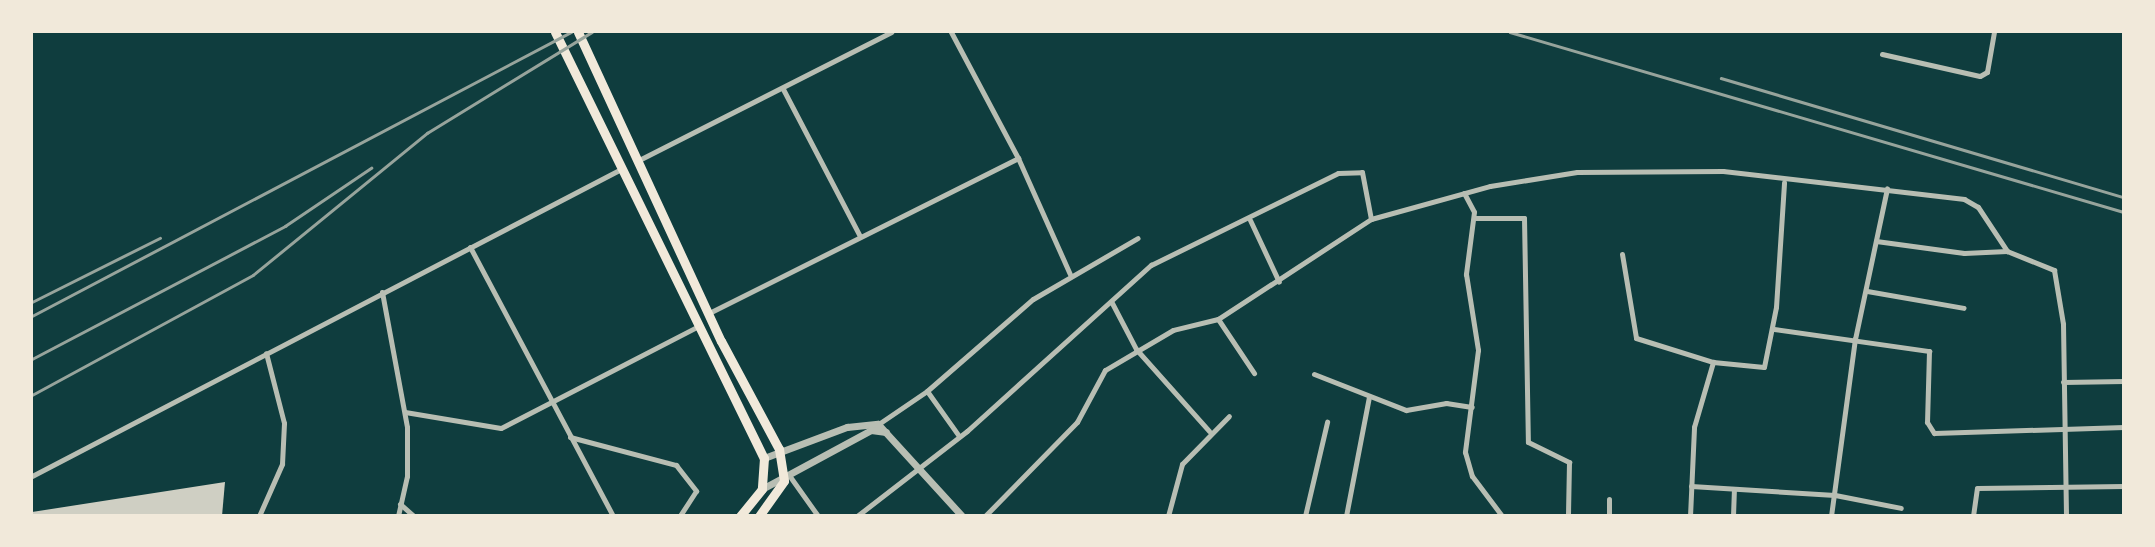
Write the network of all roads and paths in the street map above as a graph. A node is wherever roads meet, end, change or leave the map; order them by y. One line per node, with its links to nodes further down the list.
1 (555, 32): 10 (main road)
2 (578, 32): 9 (main road)
3 (891, 32): 7 (street)
4 (951, 32): 8 (street)
5 (1994, 32): 6 (street)
6 (1882, 54)
7 (783, 89): 9 (street); 17 (street)
8 (1018, 158): 17 (street); 23 (street)
9 (639, 160): 29 (main road)
10 (623, 168): 20 (street); 31 (main road)
11 (1784, 182): 12 (street); 13 (street); 32 (street)
12 (1887, 188): 19 (street); 21 (street)
13 (1464, 193): 14 (street); 15 (street)
14 (1474, 218): 44 (street); 83 (street)
15 (1371, 219): 16 (street); 24 (street)
16 (1250, 220): 24 (street); 27 (street)
17 (860, 236): 29 (street)
18 (1138, 238): 23 (street)
19 (1876, 241): 21 (street); 25 (street)
20 (470, 247): 26 (street); 43 (street)
21 (2007, 251): 40 (street)
22 (1622, 254): 36 (street)
23 (1070, 274): 41 (street)
24 (1279, 282): 30 (street)
25 (1867, 291): 28 (street); 33 (street)
26 (382, 292): 35 (street); 45 (street)
27 (1112, 303): 34 (street); 52 (street)
28 (1964, 308)
29 (709, 313): 54 (main road)
30 (1218, 318): 34 (street); 37 (street)
31 (697, 327): 43 (street); 55 (main road)
32 (1774, 329): 33 (street); 36 (street)
33 (1855, 339): 50 (street); 64 (street)
34 (1136, 349): 51 (street); 78 (street)
35 (266, 353): 57 (street); 68 (street)
36 (1713, 362): 60 (street)
37 (1254, 373)
38 (1314, 374): 42 (street)
39 (2123, 381): 40 (street)
40 (2063, 382): 50 (street)
41 (927, 391): 48 (street); 52 (street)
42 (1369, 396): 44 (street); 81 (street)
43 (551, 403): 45 (street); 53 (street)
44 (1472, 407): 82 (street)
45 (405, 412): 66 (street)
46 (1229, 416): 51 (street)
47 (1327, 422): 80 (street)
48 (874, 427): 54 (street); 56 (street); 58 (street)
49 (2123, 427): 50 (street)
50 (2064, 429): 59 (street)
51 (1209, 431): 79 (street)
52 (959, 436): 56 (street)
53 (570, 437): 71 (street); 72 (street)
54 (779, 449): 55 (street); 58 (main road)
55 (764, 458): 62 (main road)
56 (919, 467): 76 (street); 77 (street)
57 (32, 476)
58 (787, 480): 62 (street); 74 (main road); 75 (street)
59 (2065, 485): 61 (street); 88 (street); 89 (street)
60 (1691, 486): 63 (street); 85 (street)
61 (2123, 486)
62 (761, 489): 73 (main road)
63 (1734, 489): 64 (street); 86 (street)
64 (1835, 495): 67 (street); 87 (street)
65 (1609, 499): 84 (street)
66 (400, 504): 69 (street); 70 (street)
67 (1901, 508)
68 (259, 516)
69 (398, 516)
70 (414, 516)
71 (613, 516)
72 (680, 516)
73 (740, 516)
74 (759, 516)
75 (818, 516)
76 (857, 516)
77 (962, 516)
78 (985, 516)
79 (1168, 516)
80 (1305, 516)
81 (1346, 516)
82 (1502, 516)
83 (1569, 516)
84 (1609, 516)
85 (1690, 516)
86 (1733, 516)
87 (1831, 516)
88 (1973, 516)
89 (2066, 516)

